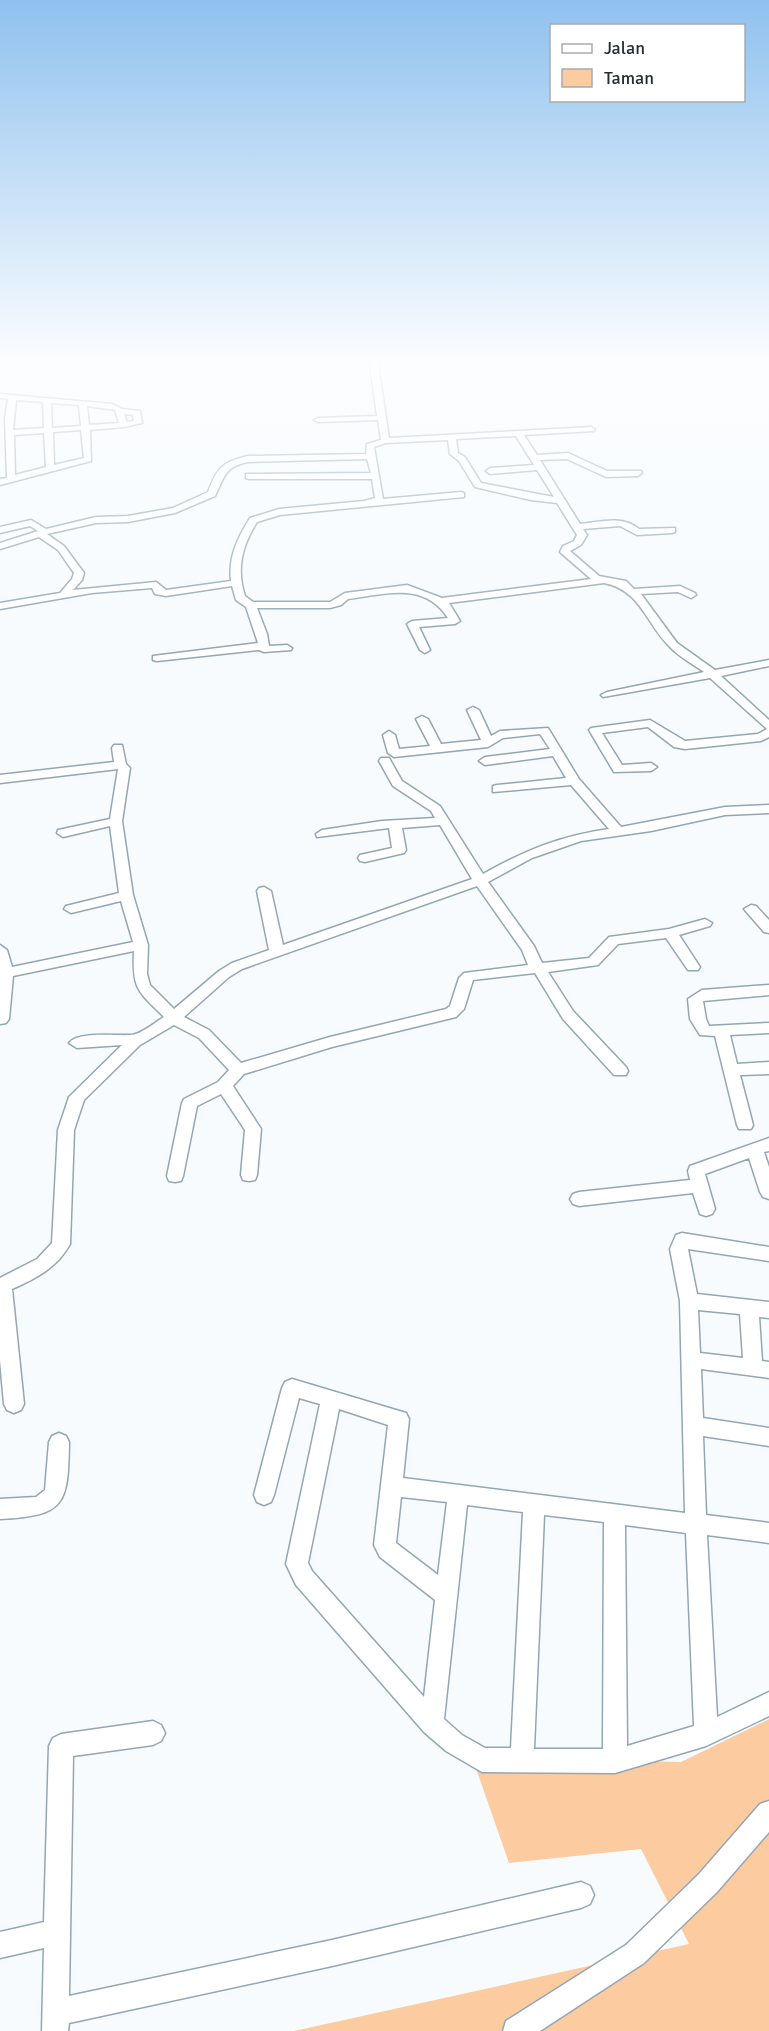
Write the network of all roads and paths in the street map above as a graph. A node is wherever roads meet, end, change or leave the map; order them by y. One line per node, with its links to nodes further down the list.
1 (10, 452): 14 (street)
2 (48, 452): 9 (street)
3 (88, 452): 9 (street)
4 (369, 452): 7 (street)
5 (454, 452): 17 (street)
6 (529, 452): 8 (street)
7 (369, 456): 13 (street); 22 (street)
8 (535, 462): 10 (street); 11 (street); 17 (street)
9 (50, 467): 14 (street)
10 (490, 471)
11 (638, 473)
12 (249, 476): 13 (street)
13 (375, 476): 18 (street)
14 (11, 478): 15 (street)
15 (0, 482)
16 (461, 495): 18 (street)
17 (559, 500): 19 (street)
18 (376, 502): 26 (street)
19 (576, 527): 21 (street); 25 (street)
20 (0, 530): 22 (street)
21 (672, 530)
22 (43, 533): 23 (street); 29 (street)
23 (0, 546)
24 (664, 579): 27 (street)
25 (603, 580): 27 (street); 31 (street)
26 (234, 583): 29 (street); 32 (street)
27 (621, 583): 28 (street)
28 (632, 592): 30 (street); 39 (street)
29 (63, 594): 33 (street)
30 (691, 595)
31 (442, 600): 32 (street); 36 (street)
32 (251, 605): 34 (street)
33 (0, 606)
34 (262, 646): 35 (street); 37 (street)
35 (287, 648)
36 (425, 650)
37 (157, 658)
38 (769, 663): 39 (street)
39 (713, 674): 40 (street); 43 (street)
40 (607, 695)
41 (473, 710): 45 (street)
42 (422, 719): 47 (street)
43 (767, 732): 52 (street)
44 (389, 735): 47 (street)
45 (488, 742): 47 (street); 48 (street)
46 (118, 748): 51 (street)
47 (437, 748)
48 (558, 752): 50 (street); 54 (street)
49 (384, 761): 58 (street)
50 (485, 761)
51 (120, 765): 53 (street); 57 (street)
52 (651, 767)
53 (0, 779)
54 (574, 781): 55 (street); 60 (street)
55 (497, 789)
56 (769, 809): 60 (street)
57 (116, 821): 61 (street); 66 (street)
58 (444, 821): 59 (street); 64 (street)
59 (395, 824): 62 (street); 63 (street)
60 (617, 831): 64 (street)
61 (63, 833)
62 (322, 834)
63 (365, 858)
64 (482, 880): 74 (street); 75 (street)
65 (264, 891): 74 (street)
66 (126, 895): 67 (street); 72 (street)
67 (71, 909)
68 (751, 909): 70 (street)
69 (705, 923): 71 (street)
70 (769, 929)
71 (670, 933): 75 (street); 76 (street)
72 (141, 945): 77 (street); 79 (street)
73 (0, 950): 77 (street)
74 (277, 952): 79 (street)
75 (537, 967): 86 (street); 88 (street)
76 (693, 968)
77 (6, 973): 80 (street)
78 (769, 990): 82 (street)
79 (174, 1018): 83 (street); 86 (street)
80 (1, 1019)
81 (769, 1028): 82 (street)
82 (721, 1030): 87 (street)
83 (135, 1041): 84 (street); 99 (street)
84 (77, 1043)
85 (769, 1068): 87 (street)
86 (238, 1070): 89 (street)
87 (731, 1070): 90 (street)
88 (620, 1071)
89 (224, 1086): 92 (street); 93 (street)
90 (745, 1125)
91 (762, 1146): 94 (street); 95 (street)
92 (249, 1175)
93 (175, 1176)
94 (700, 1186): 96 (street); 97 (street)
95 (769, 1192)
96 (579, 1199)
97 (706, 1209)
98 (769, 1254): 100 (street)
99 (1, 1285): 106 (street)
100 (689, 1301): 101 (street); 103 (street)
101 (749, 1306): 102 (street); 104 (street)
102 (769, 1310)
103 (691, 1360): 104 (street); 107 (street)
104 (761, 1368)
105 (331, 1398): 110 (street); 112 (street); 120 (street)
106 (14, 1404)
107 (693, 1426): 108 (street); 116 (street)
108 (769, 1437)
109 (59, 1442): 114 (street)
110 (392, 1486): 111 (street); 118 (street)
111 (458, 1494): 113 (street); 118 (street)
112 (264, 1495)
113 (534, 1504): 115 (street); 123 (street)
114 (0, 1509)
115 (614, 1513): 116 (street); 124 (street)
116 (696, 1523): 117 (street); 122 (street)
117 (769, 1533)
118 (448, 1596): 120 (street)
119 (769, 1704): 122 (street)
120 (432, 1724): 123 (street)
121 (153, 1733): 127 (street)
122 (706, 1734): 124 (street)
123 (522, 1761): 124 (street)
124 (615, 1761)
125 (769, 1813): 130 (street)
126 (580, 1895): 129 (street)
127 (57, 1932): 128 (street); 129 (street)
128 (0, 1945)
129 (55, 2021)
130 (516, 2031)

